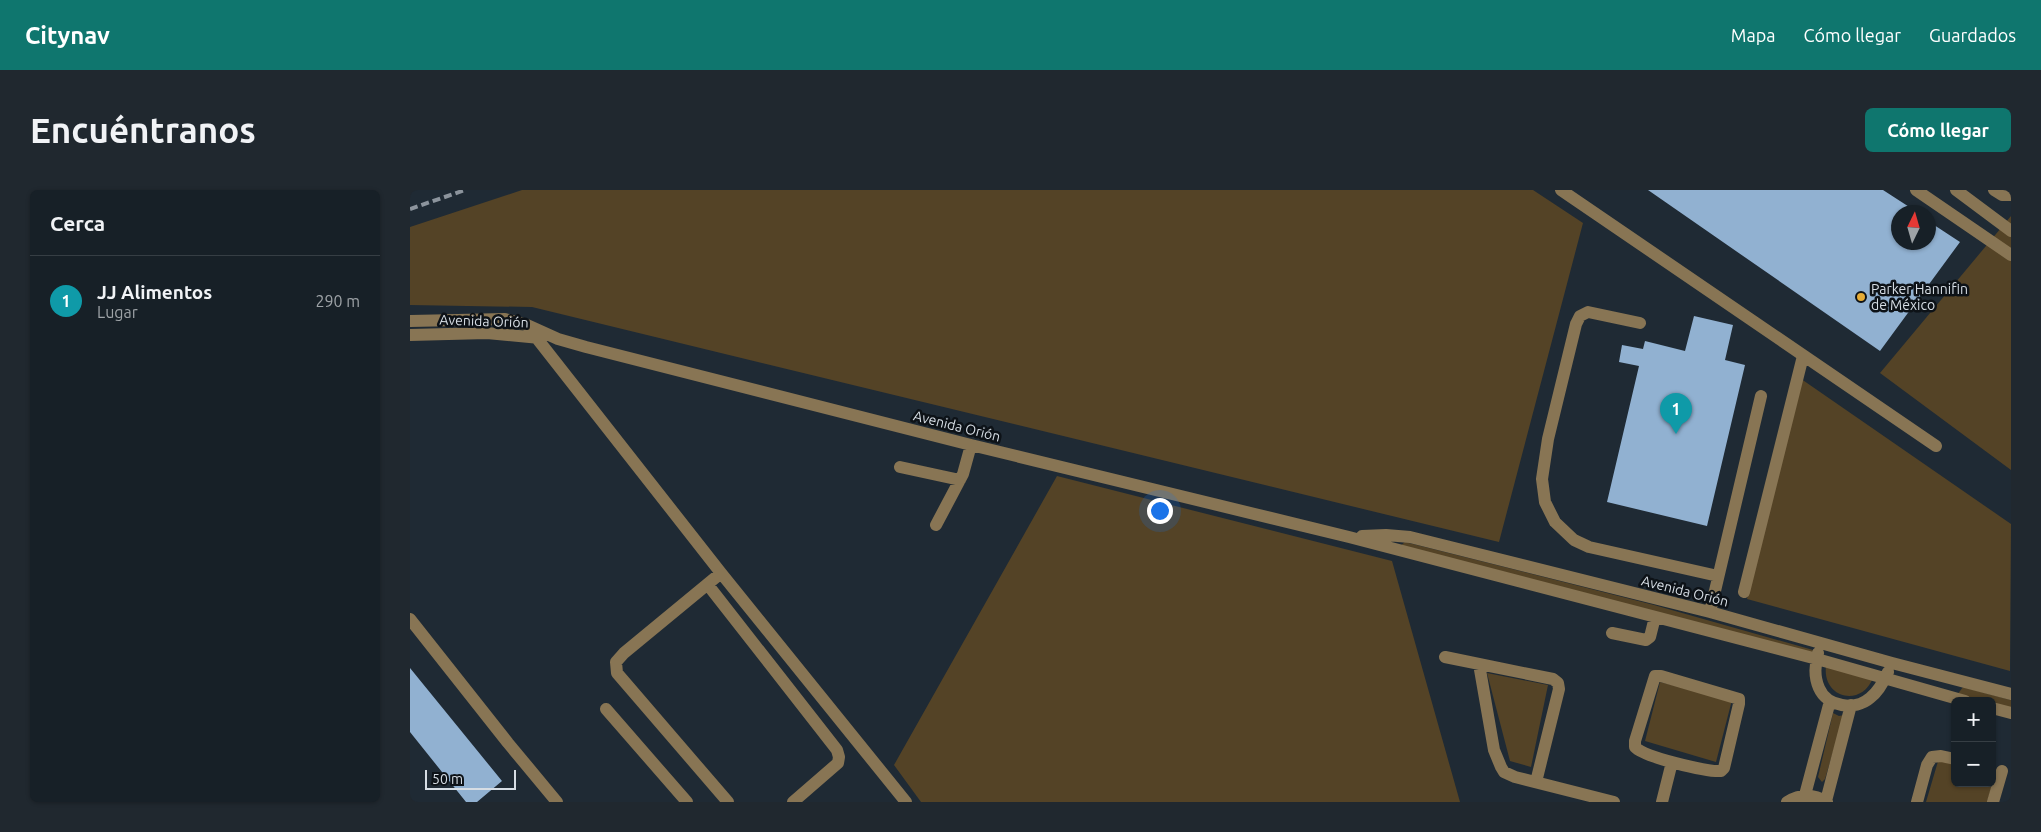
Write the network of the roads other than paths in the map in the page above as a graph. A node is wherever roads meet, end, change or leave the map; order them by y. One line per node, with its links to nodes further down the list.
1 (1561, 190): 14 (street)
2 (1916, 190): 7 (street)
3 (1956, 190): 6 (street)
4 (1994, 190): 5 (street)
5 (2011, 195)
6 (2011, 231)
7 (2011, 255)
8 (410, 321): 10 (street, Avenida Orión)
9 (1640, 323): 23 (street)
10 (526, 325): 12 (street); 13 (street, Avenida Orión)
11 (410, 335): 12 (street, Avenida Orión)
12 (536, 338): 13 (street, Avenida Orión); 22 (street)
13 (558, 339): 16 (street, Avenida Orión)
14 (1803, 356): 17 (street); 25 (street)
15 (1762, 396): 23 (street)
16 (971, 445): 19 (street); 21 (street, Avenida Orión)
17 (1936, 446)
18 (900, 467): 19 (street)
19 (960, 480): 20 (street)
20 (936, 525)
21 (1349, 537): 26 (street, Avenida Orión); 27 (street, Avenida Orión)
22 (721, 573): 24 (street); 53 (street)
23 (1718, 576): 26 (street)
24 (708, 584): 51 (street); 52 (street)
25 (1744, 592)
26 (1710, 612): 30 (street, Avenida Orión)
27 (1655, 617): 29 (street); 32 (street, Avenida Orión)
28 (410, 619): 49 (street)
29 (1612, 633)
30 (1821, 642): 32 (street); 33 (street, Avenida Orión)
31 (1445, 657): 34 (street)
32 (1817, 659): 35 (street, Avenida Orión); 38 (street)
33 (1892, 663): 35 (street); 36 (street, Avenida Orión)
34 (1479, 664): 46 (street); 46 (street)
35 (1885, 678): 37 (street, Avenida Orión); 39 (street)
36 (2011, 694)
37 (1951, 697)
38 (1830, 700): 39 (street); 47 (street)
39 (1851, 705): 48 (street)
40 (606, 709): 50 (street)
41 (1996, 709): 42 (street)
42 (2011, 714)
43 (1951, 758): 57 (street)
44 (1672, 762): 44 (street); 55 (street)
45 (2002, 771): 58 (street)
46 (1536, 782): 54 (street)
47 (1805, 795): 48 (street); 56 (street)
48 (1826, 801)
49 (557, 802)
50 (687, 802)
51 (728, 802)
52 (794, 802)
53 (906, 802)
54 (1614, 802)
55 (1662, 802)
56 (1788, 802)
57 (1917, 802)
58 (1993, 802)

